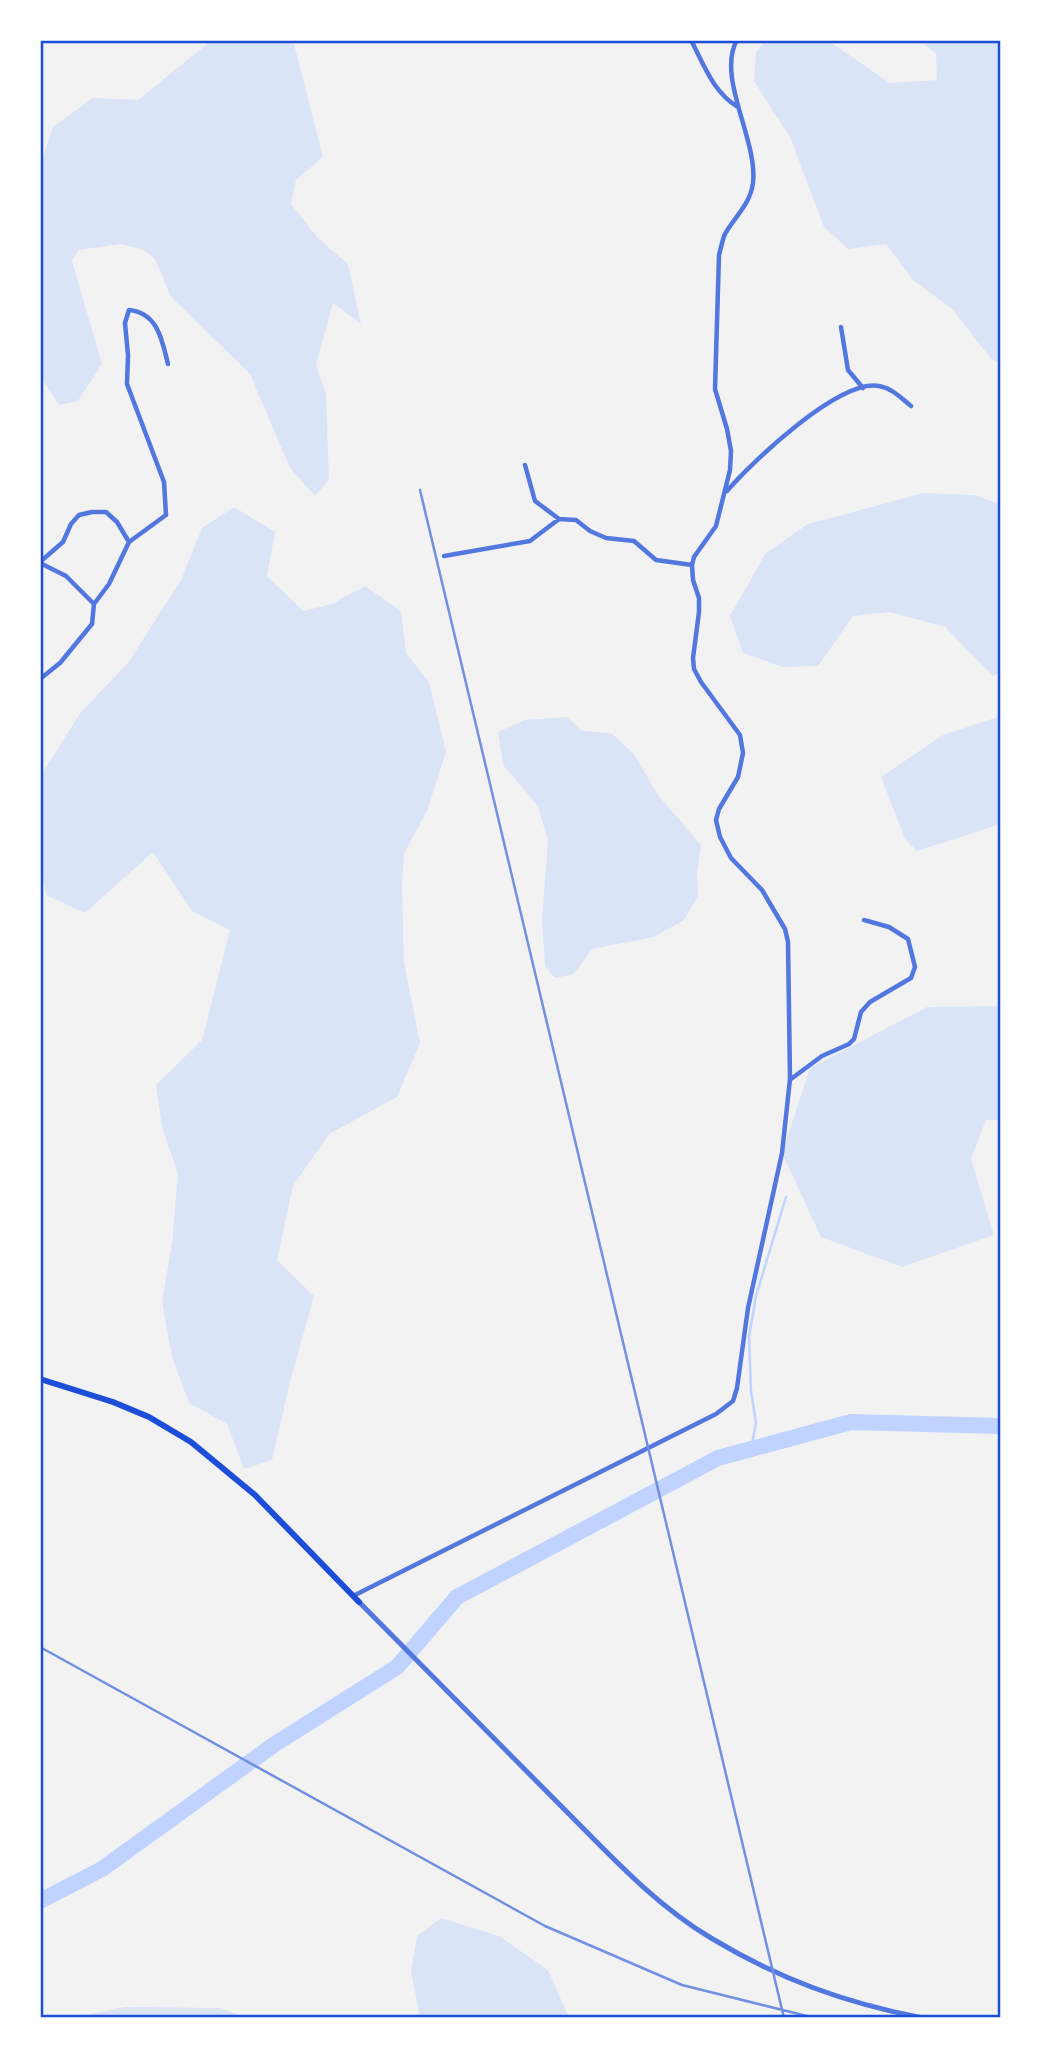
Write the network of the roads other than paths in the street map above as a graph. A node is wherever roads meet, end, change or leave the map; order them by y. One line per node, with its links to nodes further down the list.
1 (691, 40): 3 (street)
2 (737, 40): 3 (street)
3 (738, 107): 9 (street)
4 (841, 327): 6 (street)
5 (168, 363): 11 (street)
6 (863, 388): 7 (street); 9 (street)
7 (911, 406)
8 (525, 466): 10 (street)
9 (726, 492): 14 (street)
10 (559, 519): 12 (street); 14 (street)
11 (130, 542): 13 (street); 15 (street)
12 (444, 556)
13 (40, 562): 15 (street)
14 (692, 565): 18 (street)
15 (94, 604): 16 (street)
16 (40, 679)
17 (864, 920): 18 (street)
18 (790, 1079): 20 (street)
19 (40, 1379): 20 (main road)
20 (353, 1595): 21 (main road)
21 (359, 1602): 22 (street)
22 (923, 2018)

